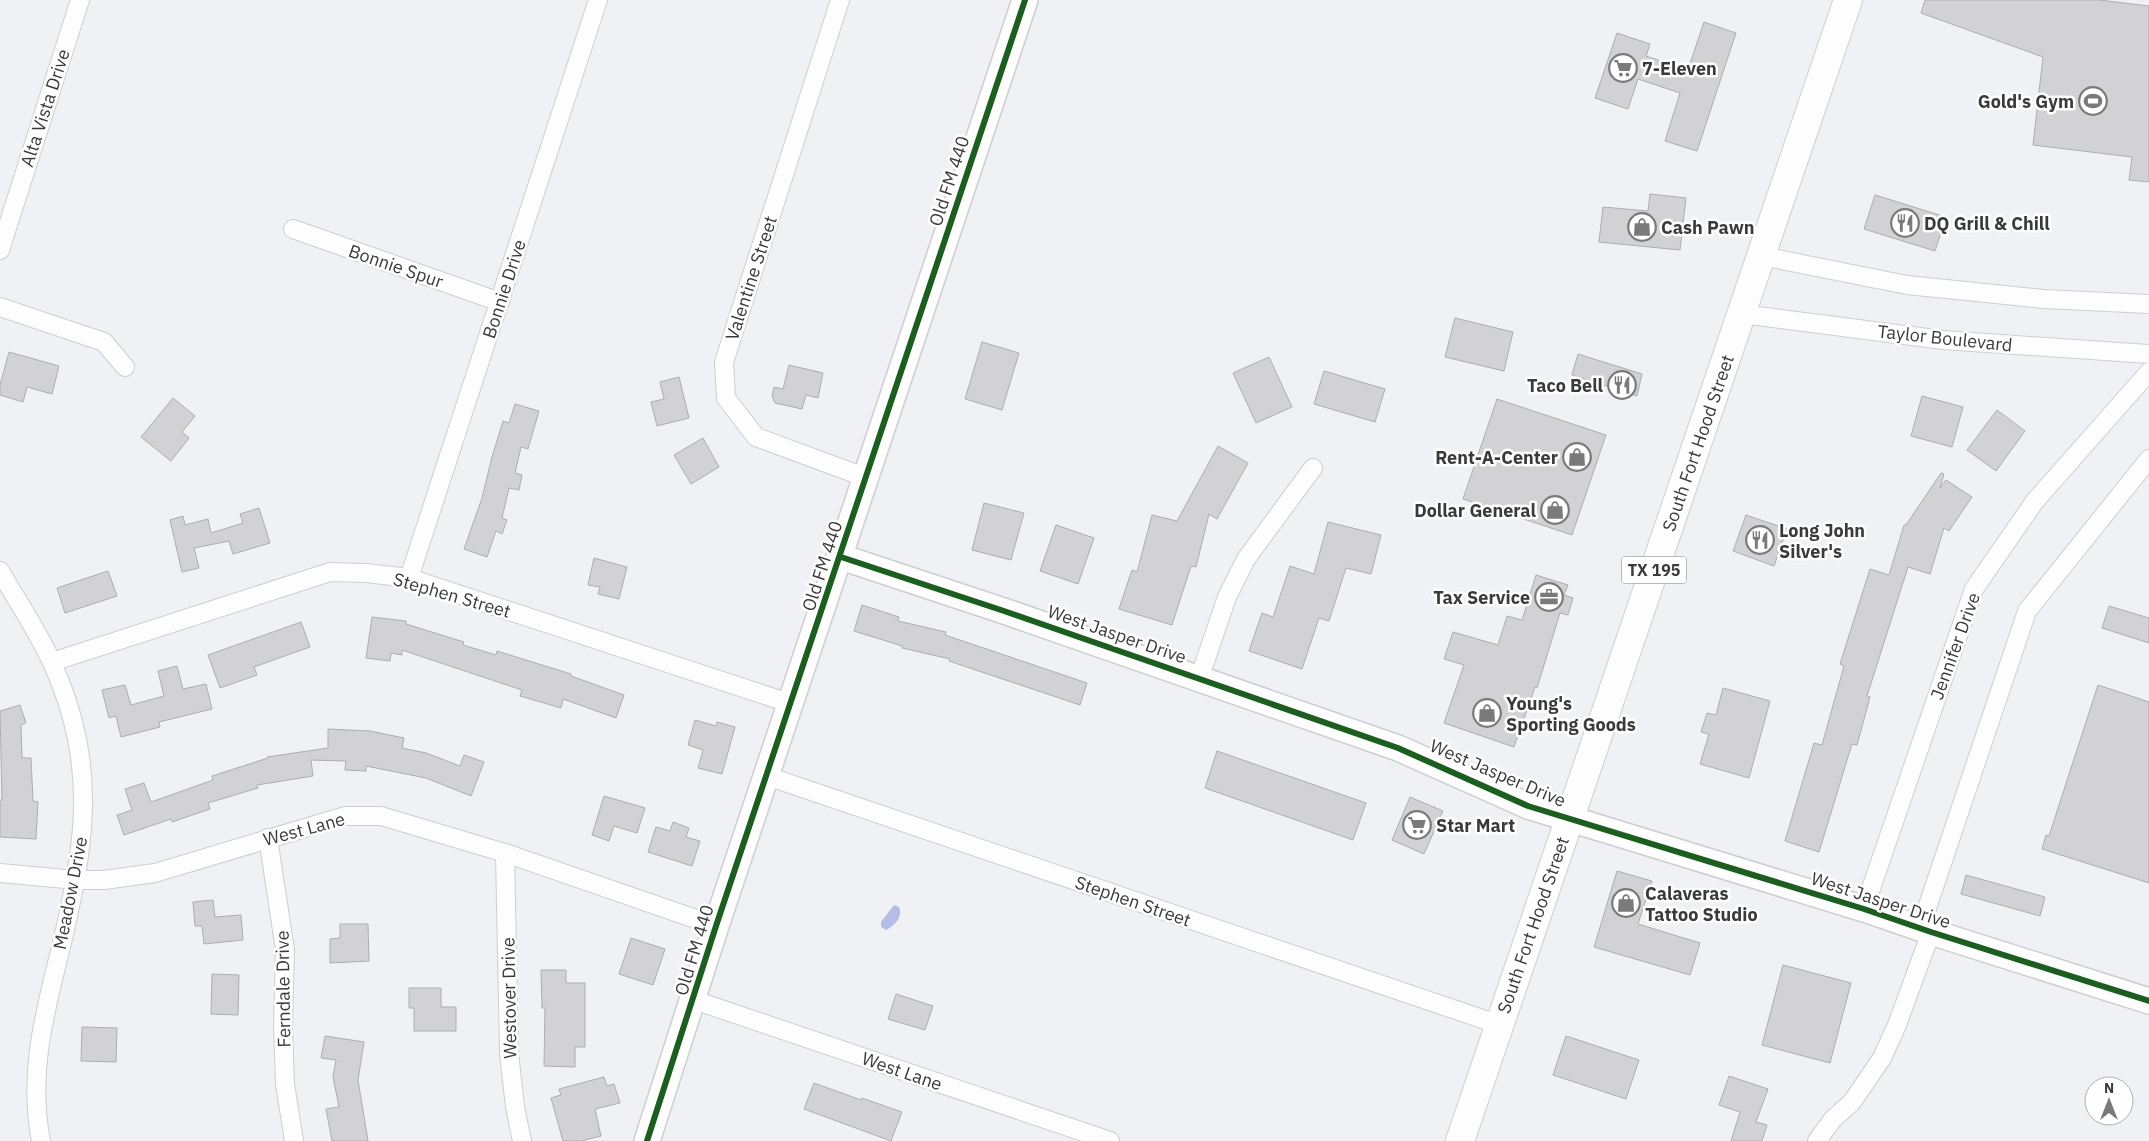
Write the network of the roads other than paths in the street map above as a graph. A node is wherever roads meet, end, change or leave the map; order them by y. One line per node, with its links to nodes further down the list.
1 (80, 0): 6 (street, Alta Vista Drive)
2 (598, 0): 10 (street, Bonnie Drive)
3 (840, 0): 19 (street, Valentine Street)
4 (1025, 0): 19 (street, Old FM 440)
5 (1848, 0): 9 (highway, South Fort Hood Street / TX 195)
6 (5, 216): 8 (street)
7 (293, 230): 10 (street, Bonnie Spur)
8 (0, 250)
9 (1762, 256): 11 (street); 13 (highway, South Fort Hood Street / TX 195)
10 (500, 302): 22 (street, Bonnie Drive)
11 (2149, 304)
12 (0, 307): 15 (street)
13 (1742, 314): 14 (street, Taylor Boulevard); 27 (highway, South Fort Hood Street / TX 195)
14 (2149, 354)
15 (125, 367)
16 (2149, 372): 32 (street, Jennifer Drive)
17 (2149, 459): 34 (street)
18 (1313, 468): 24 (street)
19 (867, 478): 20 (street, Old FM 440)
20 (840, 557): 24 (street, West Jasper Drive); 25 (street, Old FM 440)
21 (0, 571): 23 (street, Meadow Drive)
22 (409, 578): 23 (street, Stephen Street); 25 (street, Stephen Street)
23 (52, 662): 31 (street, Meadow Drive)
24 (1199, 679): 27 (street, West Jasper Drive)
25 (792, 704): 26 (street, Old FM 440)
26 (767, 776): 33 (street, Old FM 440); 37 (street, Stephen Street)
27 (1569, 820): 32 (street, West Jasper Drive); 37 (highway, South Fort Hood Street / TX 195)
28 (268, 838): 29 (street, West Lane); 31 (street, West Lane); 39 (street, Ferndale Drive)
29 (505, 853): 33 (street, West Lane); 40 (street, Westover Drive)
30 (0, 873): 31 (street, West Lane)
31 (76, 880): 38 (street, Meadow Drive)
32 (1864, 909): 34 (street, West Jasper Drive)
33 (716, 926): 35 (street, Old FM 440)
34 (1926, 930): 36 (street, West Jasper Drive); 44 (street)
35 (694, 1000): 41 (street, Old FM 440); 42 (street, West Lane)
36 (2149, 1001)
37 (1500, 1025): 43 (highway, South Fort Hood Street / TX 195)
38 (41, 1141)
39 (294, 1141)
40 (522, 1141)
41 (647, 1141)
42 (1110, 1141)
43 (1460, 1141)
44 (1818, 1141)

